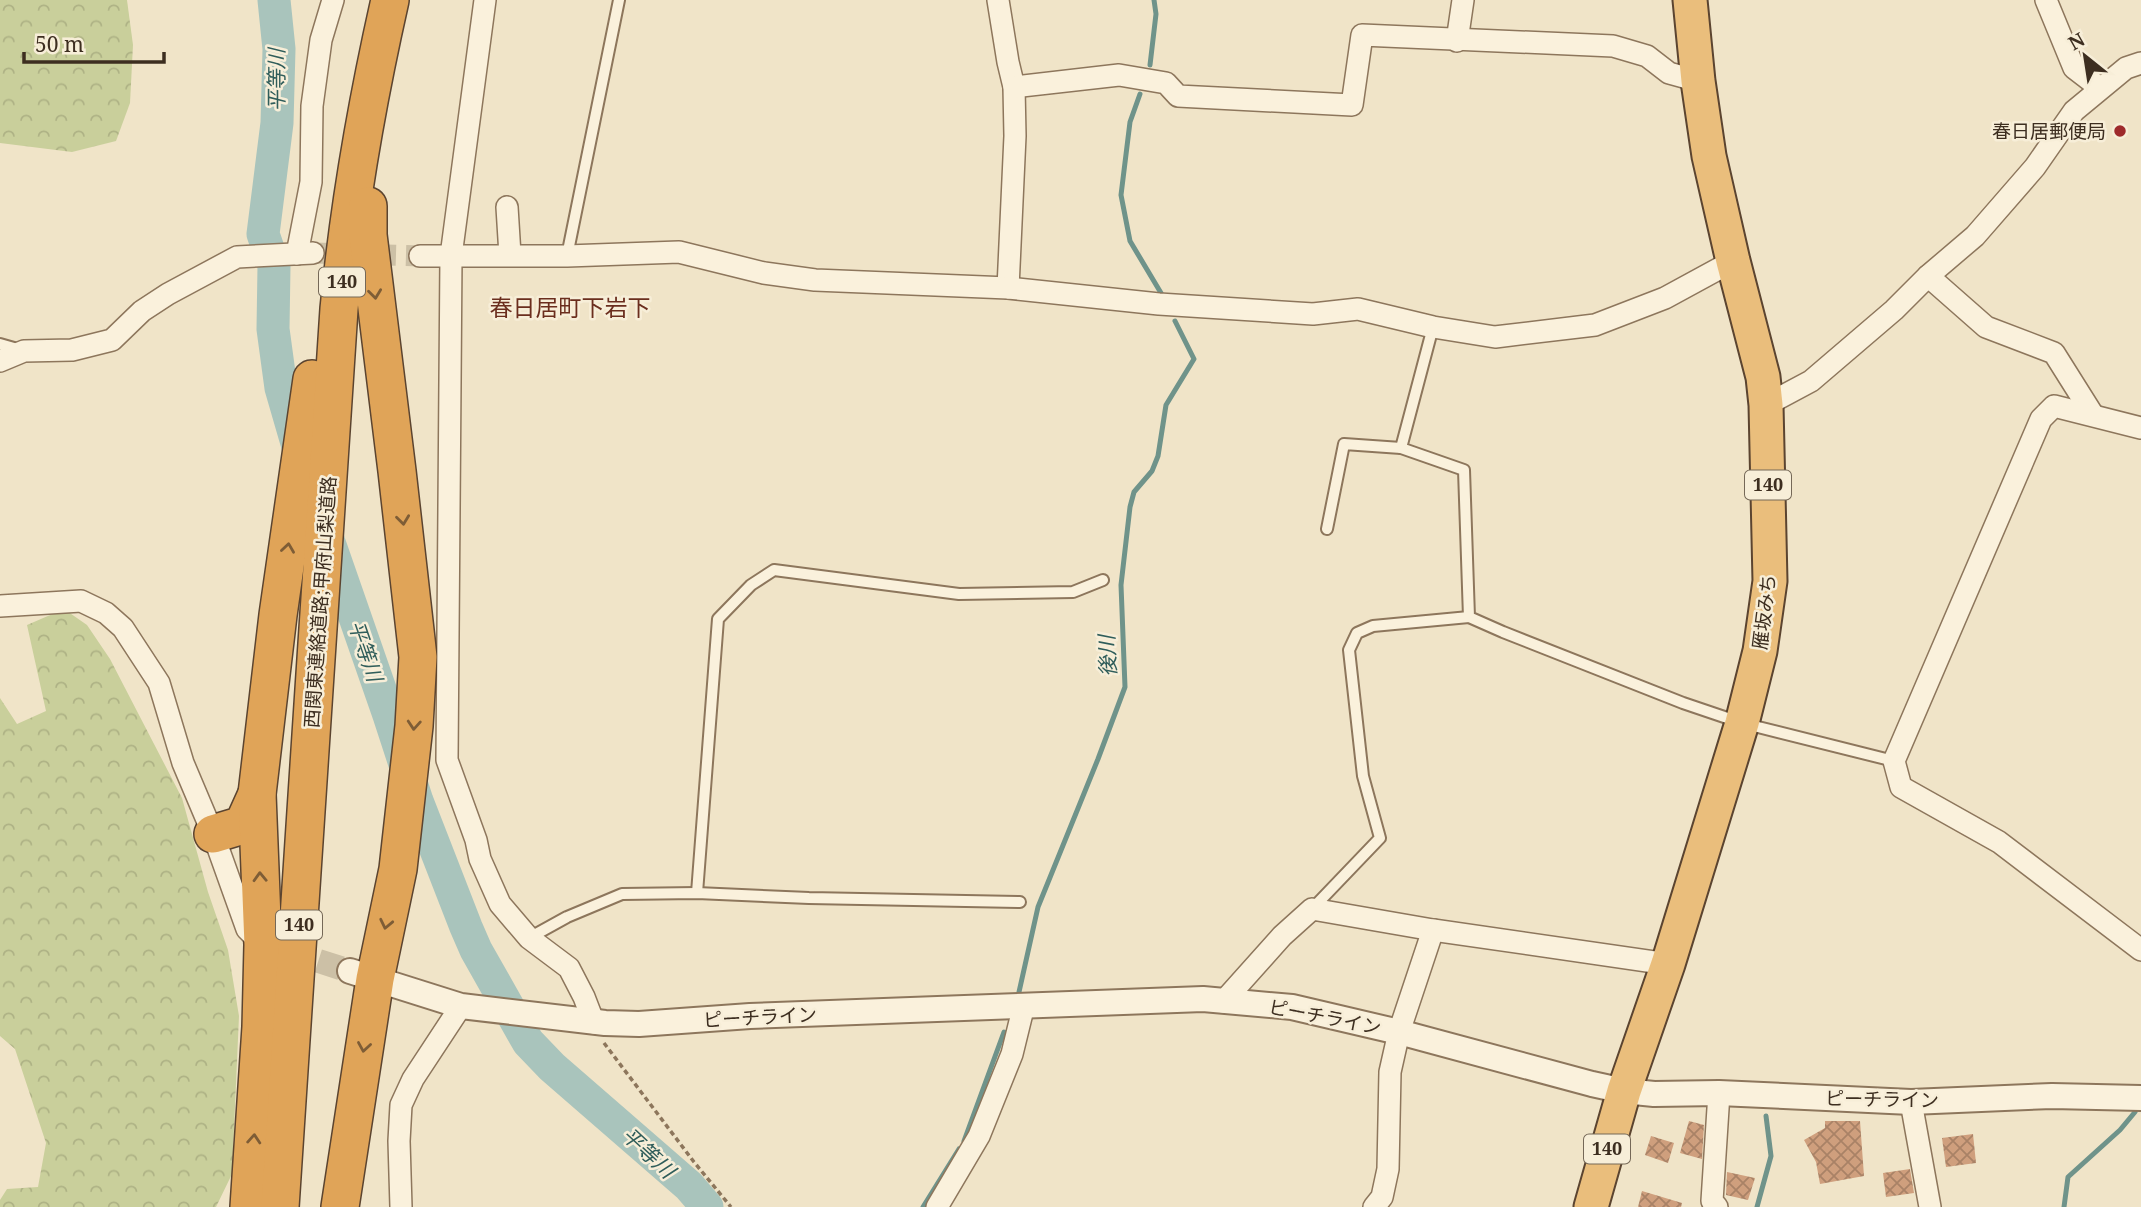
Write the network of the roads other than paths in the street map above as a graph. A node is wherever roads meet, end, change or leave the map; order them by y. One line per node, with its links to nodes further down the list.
1 (333, 0): 25 (street)
2 (485, 0): 18 (street)
3 (619, 0): 19 (lane)
4 (998, 0): 12 (street)
5 (1463, 0): 9 (street)
6 (1690, 0): 11 (highway, 雁坂みち / 140)
7 (2046, 0): 13 (street)
8 (387, 16): 14 (highway, 西関東連絡道路;甲府山梨道路 / 140); 47 (highway, one-way to 47)
9 (1457, 41): 11 (street); 12 (street)
10 (2141, 63): 13 (street)
11 (1698, 80): 20 (highway, 雁坂みち / 140)
12 (1014, 87): 22 (street)
13 (2100, 88): 21 (street)
14 (355, 178): 37 (highway, one-way to 14); 58 (highway, 西関東連絡道路;甲府山梨道路 / 140)
15 (507, 207): 16 (street)
16 (510, 255): 18 (street); 19 (street)
17 (420, 256): 18 (street)
18 (451, 256): 43 (street)
19 (567, 256): 22 (street)
20 (1733, 261): 23 (street); 27 (highway, 雁坂みち / 140)
21 (1928, 275): 27 (street); 28 (street)
22 (1008, 288): 23 (street)
23 (1433, 327): 30 (lane)
24 (0, 344): 25 (lane)
25 (24, 351): 26 (street)
26 (0, 361)
27 (1766, 405): 35 (highway, 雁坂みち / 140)
28 (2093, 415): 29 (street); 36 (street)
29 (2141, 428)
30 (1401, 448): 31 (lane); 34 (lane)
31 (1328, 529)
32 (1103, 580): 39 (lane)
33 (0, 606): 38 (street)
34 (1469, 617): 35 (lane); 41 (lane)
35 (1742, 723): 36 (lane); 46 (highway, 雁坂みち / 140)
36 (1894, 761): 45 (street)
37 (257, 794): 38 (highway); 44 (highway, one-way to 37)
38 (213, 834): 44 (street)
39 (698, 893): 40 (lane); 43 (lane)
40 (1020, 902)
41 (1312, 909): 42 (street); 48 (street)
42 (1433, 930): 46 (street); 52 (street)
43 (529, 938): 51 (street)
44 (270, 946): 57 (highway, one-way to 44)
45 (2141, 950)
46 (1668, 964): 53 (highway, 雁坂みち / 140)
47 (362, 975): 50 (street, ピーチライン); 59 (highway, one-way to 59)
48 (1223, 1002): 49 (street, ピーチライン); 52 (street, ピーチライン)
49 (1024, 1005): 51 (street, ピーチライン); 61 (street)
50 (461, 1006): 51 (street, ピーチライン); 60 (street)
51 (599, 1023)
52 (1399, 1032): 53 (street, ピーチライン); 62 (street)
53 (1624, 1091): 54 (street, ピーチライン); 63 (highway, 雁坂みち / 140)
54 (1719, 1093): 56 (street, ピーチライン); 64 (street)
55 (2141, 1098): 56 (street, ピーチライン)
56 (1911, 1102): 65 (street)
57 (249, 1207)
58 (280, 1207)
59 (340, 1207)
60 (401, 1207)
61 (937, 1207)
62 (1374, 1207)
63 (1591, 1207)
64 (1717, 1207)
65 (1930, 1207)

